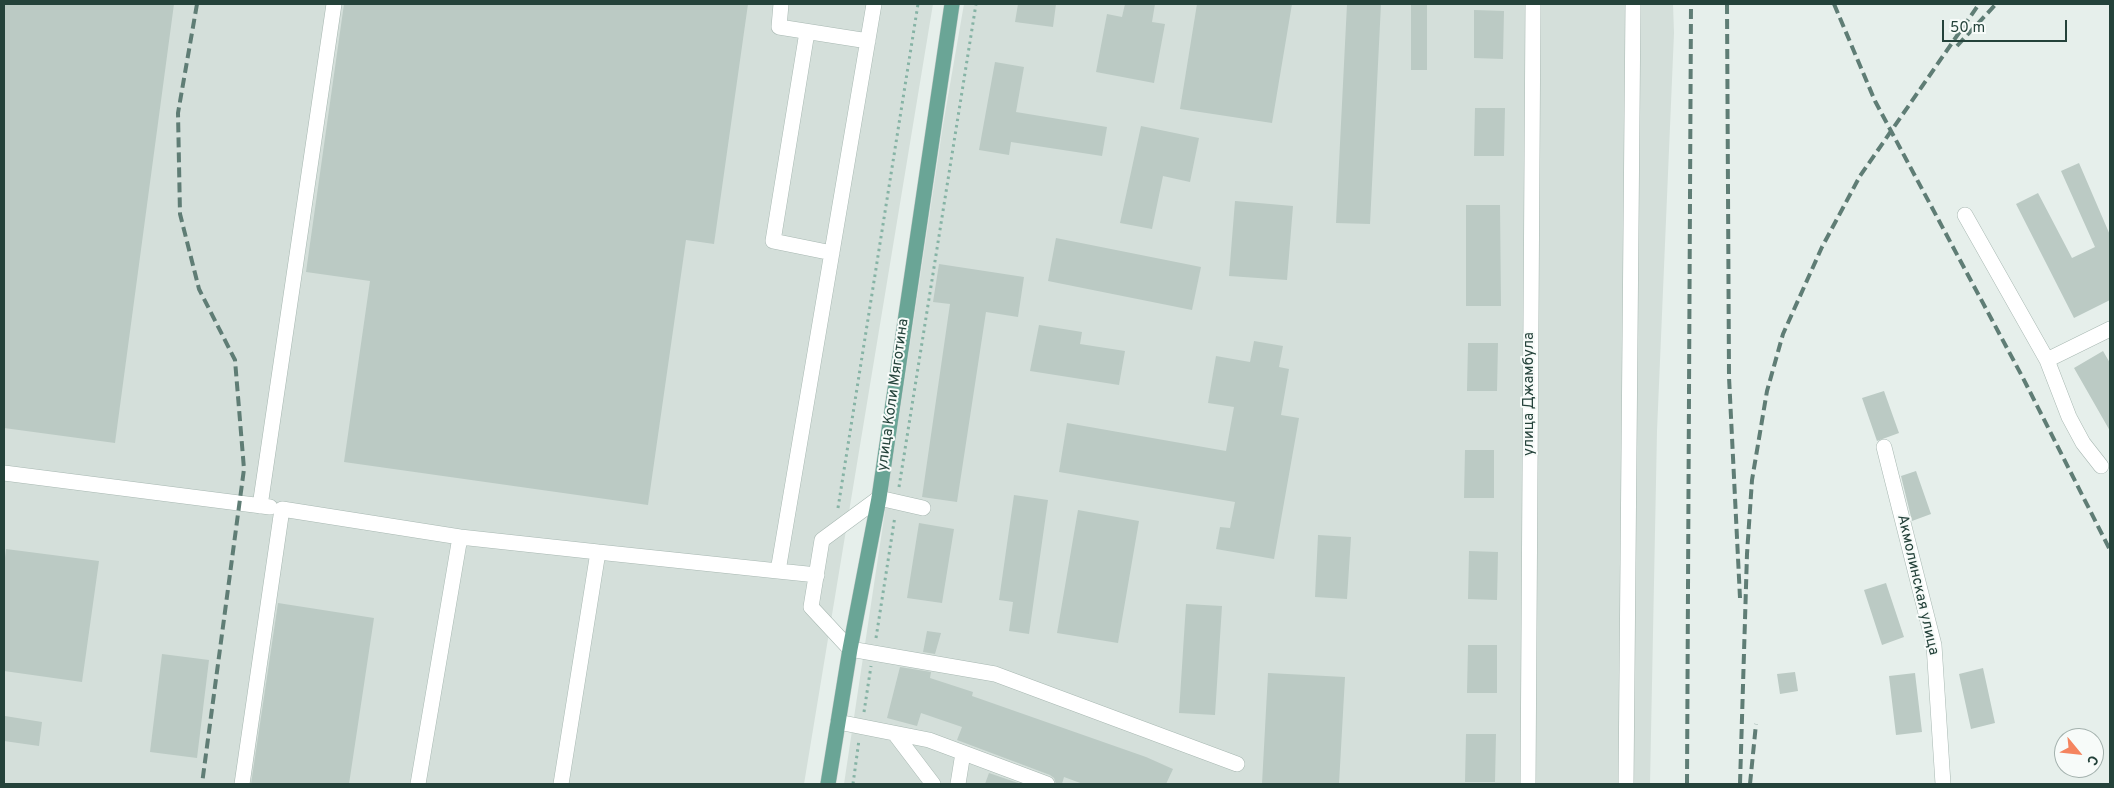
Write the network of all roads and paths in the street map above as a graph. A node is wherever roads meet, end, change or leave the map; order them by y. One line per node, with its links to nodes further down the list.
1 (334, 4): 20 (street)
2 (781, 4): 9 (street)
3 (874, 4): 10 (street)
4 (918, 4): 23 (path)
5 (952, 4): 18 (main road, улица Коли Мяготина)
6 (976, 4): 19 (path)
7 (1533, 4): 43 (street, улица Джамбула)
8 (1633, 4): 44 (street)
9 (808, 32): 10 (street); 12 (street)
10 (868, 41): 12 (street)
11 (1965, 215): 14 (street)
12 (832, 253): 26 (street)
13 (2110, 329): 14 (street)
14 (2047, 360): 16 (street)
15 (1884, 447): 45 (street, Акмолинская улица)
16 (2101, 466)
17 (4, 472): 20 (street)
18 (879, 498): 19 (street); 23 (street); 28 (main road, улица Коли Мяготина)
19 (897, 502): 21 (street); 29 (path)
20 (260, 506): 22 (street)
21 (923, 508)
22 (282, 509): 24 (street); 35 (street)
23 (835, 531): 27 (street)
24 (460, 538): 25 (street); 36 (street)
25 (598, 552): 26 (street); 37 (street)
26 (778, 571): 27 (street)
27 (817, 575): 28 (street)
28 (850, 649): 29 (street); 30 (main road, улица Коли Мяготина)
29 (873, 653): 31 (path); 34 (street)
30 (838, 722): 31 (street); 38 (main road, улица Коли Мяготина)
31 (862, 727): 32 (street); 39 (path)
32 (895, 734): 33 (street); 40 (street)
33 (963, 753): 41 (street); 42 (street)
34 (1237, 764)
35 (242, 784)
36 (418, 784)
37 (561, 784)
38 (828, 784)
39 (852, 784)
40 (933, 784)
41 (958, 784)
42 (1047, 784)
43 (1528, 784)
44 (1626, 784)
45 (1943, 784)

